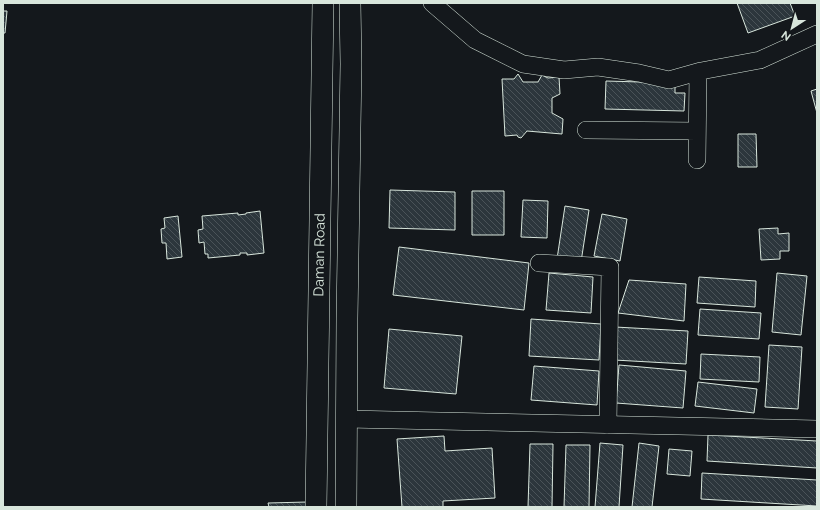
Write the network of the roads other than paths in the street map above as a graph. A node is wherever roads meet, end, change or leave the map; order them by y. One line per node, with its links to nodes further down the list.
1 (323, 3): 13 (main road, Daman Road)
2 (350, 3): 10 (main road)
3 (432, 3): 5 (street)
4 (817, 34): 5 (street)
5 (698, 72): 7 (street)
6 (586, 130): 7 (street)
7 (697, 132): 8 (street)
8 (697, 160)
9 (539, 263): 11 (street)
10 (347, 419): 11 (street); 14 (main road)
11 (608, 425): 12 (street)
12 (817, 430)
13 (316, 507)
14 (346, 507)

